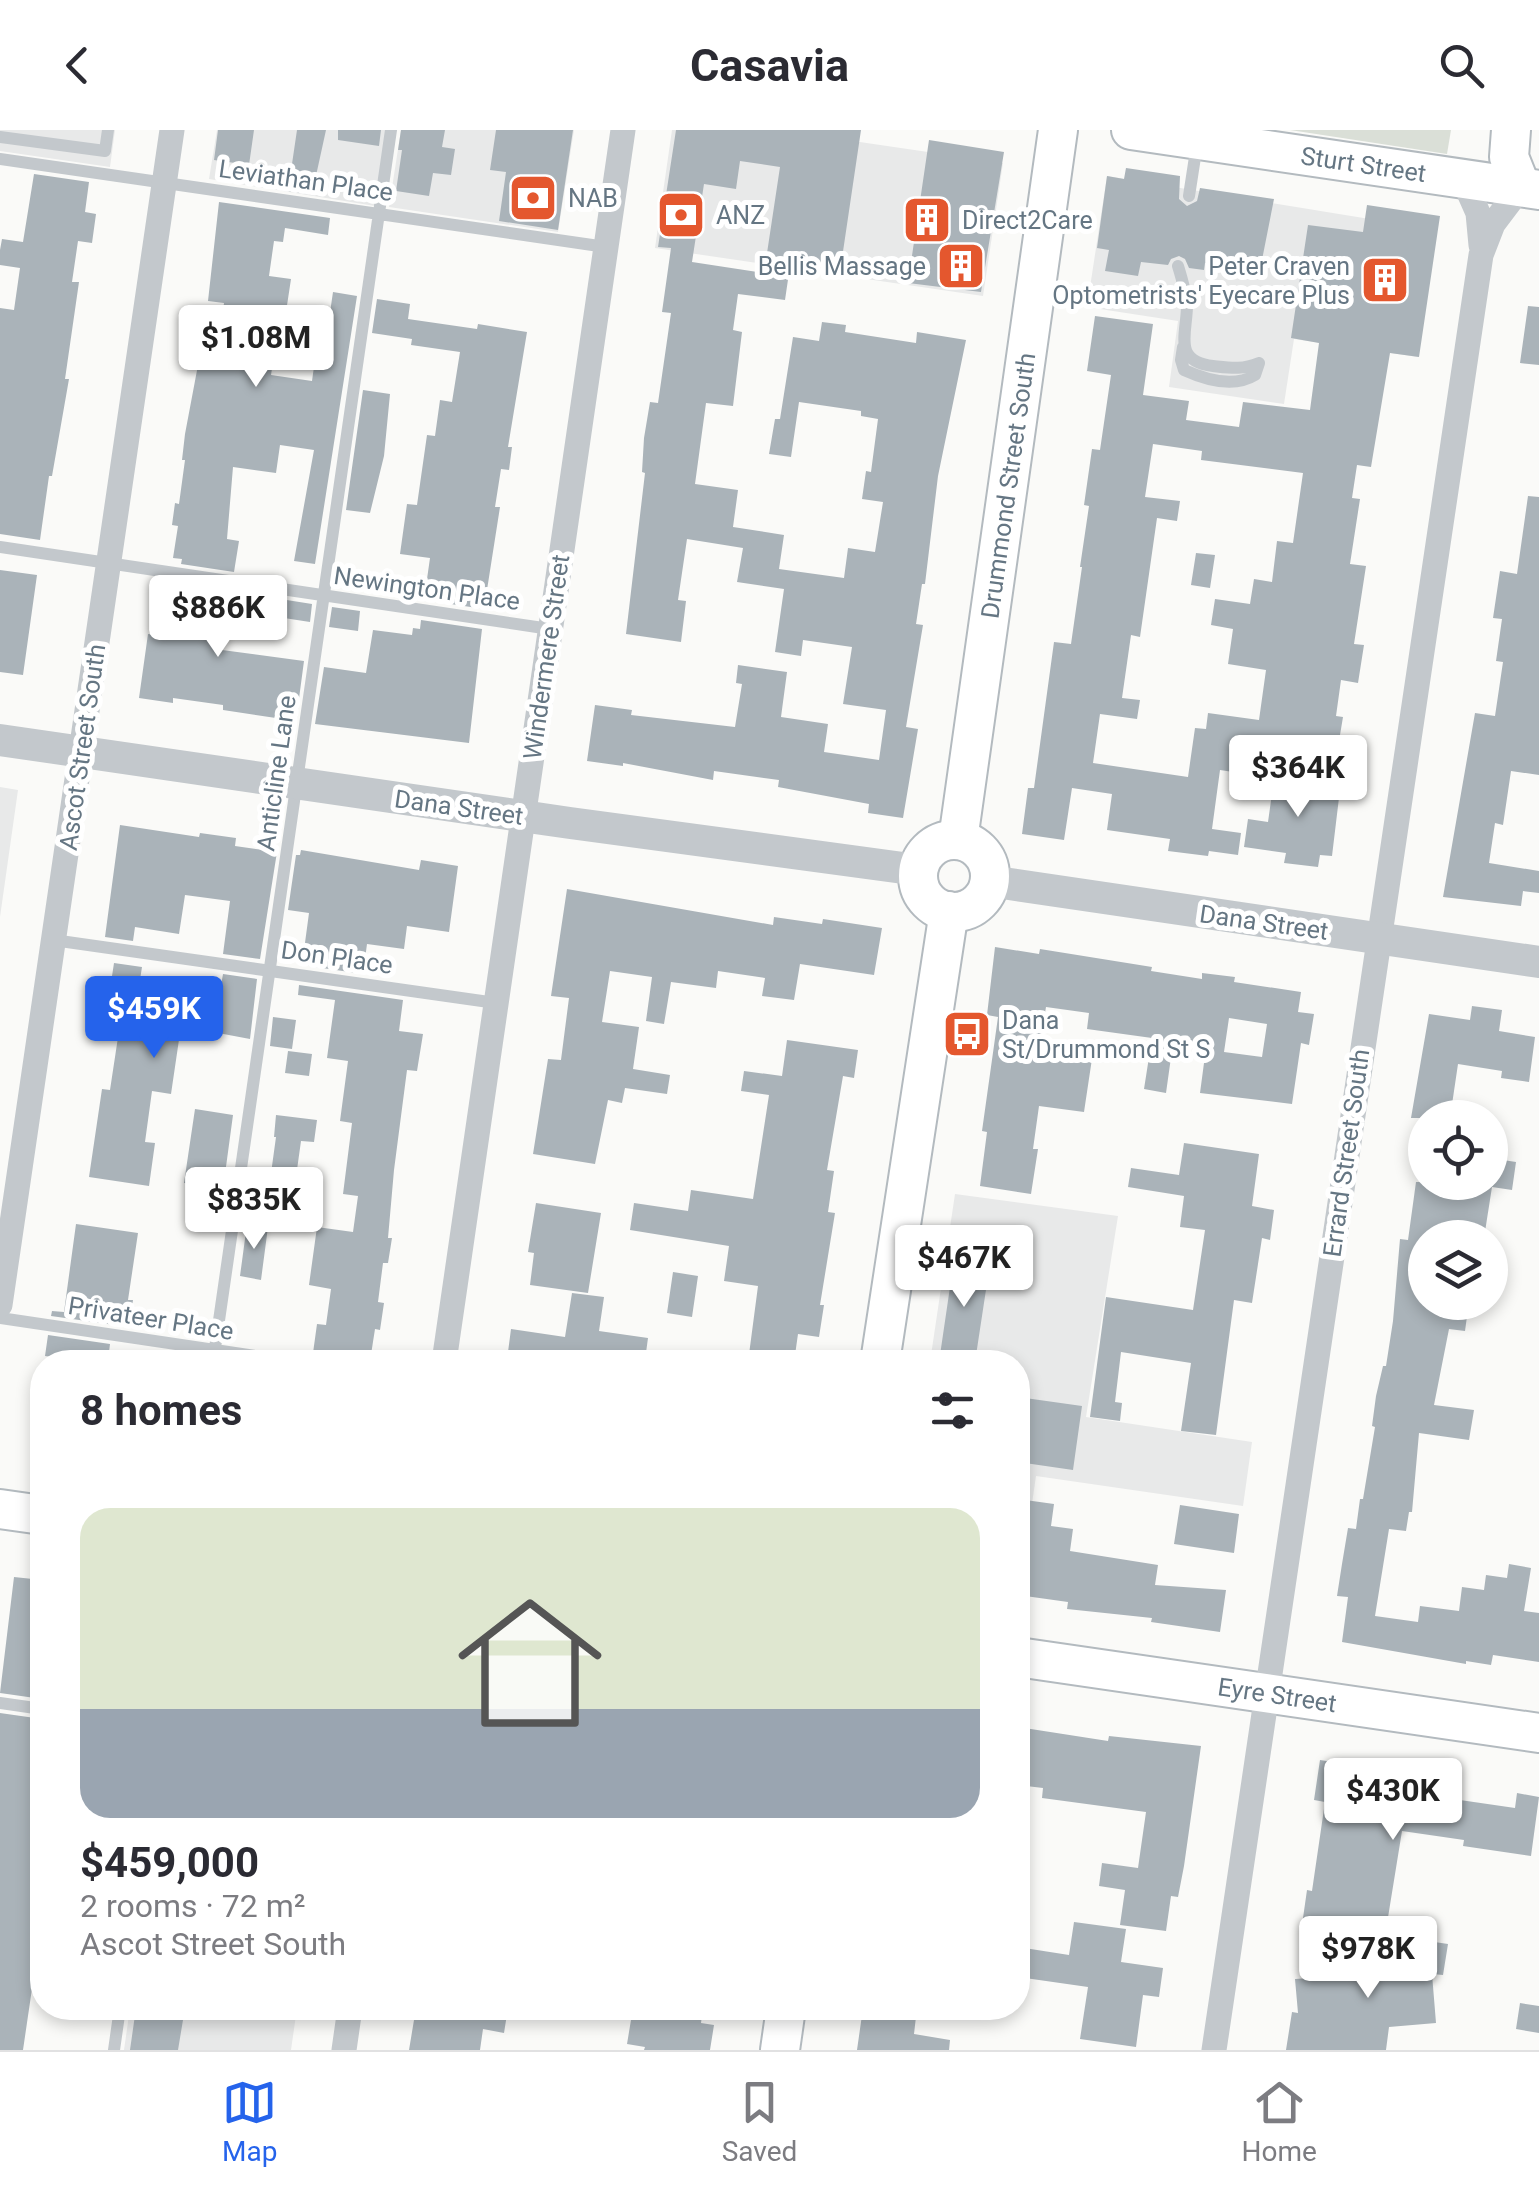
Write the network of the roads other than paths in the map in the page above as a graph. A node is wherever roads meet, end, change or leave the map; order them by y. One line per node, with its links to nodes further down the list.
1 (108, 130): 9 (lane)
2 (172, 130): 13 (street, Ascot Street South)
3 (391, 130): 16 (lane, Anticline Lane)
4 (623, 130): 17 (street, Windermere Street)
5 (1058, 130): 29 (main road, Drummond Street South)
6 (1131, 130): 10 (main road, Sturt Street)
7 (1488, 130): 12 (main road)
8 (1511, 130): 14 (main road)
9 (0, 137)
10 (1198, 140): 12 (main road, Sturt Street); 15 (lane)
11 (0, 158): 13 (lane, Leviathan Place)
12 (1463, 179): 14 (main road, Sturt Street); 18 (street, Errard Street South)
13 (164, 182): 16 (lane, Leviathan Place); 22 (street, Ascot Street South)
14 (1530, 188): 18 (street, Errard Street South)
15 (1189, 196)
16 (379, 213): 17 (lane, Leviathan Place); 23 (lane, Anticline Lane)
17 (606, 247): 24 (street, Windermere Street)
18 (1481, 256): 33 (street, Errard Street South)
19 (1178, 266): 20 (lane)
20 (1259, 363)
21 (0, 547): 22 (lane, Newington Place)
22 (108, 564): 23 (lane, Newington Place); 26 (street, Ascot Street South)
23 (324, 596): 24 (lane, Newington Place); 27 (lane, Anticline Lane)
24 (550, 629): 28 (street, Windermere Street)
25 (0, 740): 26 (street, Dana Street)
26 (81, 752): 27 (street, Dana Street); 34 (street, Ascot Street South)
27 (297, 783): 28 (street, Dana Street); 36 (lane, Anticline Lane)
28 (524, 816): 30 (street, Dana Street); 37 (street, Windermere Street)
29 (958, 840): 30 (main road); 31 (main road)
30 (918, 870): 32 (main road)
31 (989, 880): 32 (main road); 33 (street, Dana Street)
32 (949, 911): 44 (main road)
33 (1378, 938): 35 (street, Dana Street); 48 (street, Errard Street South)
34 (54, 940): 36 (lane, Don Place); 38 (street, Ascot Street South)
35 (1539, 962)
36 (270, 970): 37 (lane, Don Place); 42 (lane, Anticline Lane)
37 (496, 1004): 43 (street, Windermere Street)
38 (4, 1249): 39 (street, Ascot Street South)
39 (0, 1305)
40 (0, 1318): 41 (lane, Privateer Place)
41 (176, 1350)
42 (215, 1350)
43 (446, 1350)
44 (882, 1350)
45 (0, 1509): 46 (main road)
46 (30, 1513)
47 (1030, 1659): 48 (main road, Eyre Street)
48 (1266, 1693): 51 (main road, Eyre Street); 58 (street, Errard Street South)
49 (0, 1703): 50 (lane)
50 (30, 1707)
51 (1539, 1733)
52 (118, 2020): 55 (lane)
53 (348, 2020): 56 (street)
54 (784, 2020): 57 (main road)
55 (114, 2050)
56 (344, 2050)
57 (780, 2050)
58 (1214, 2050)

